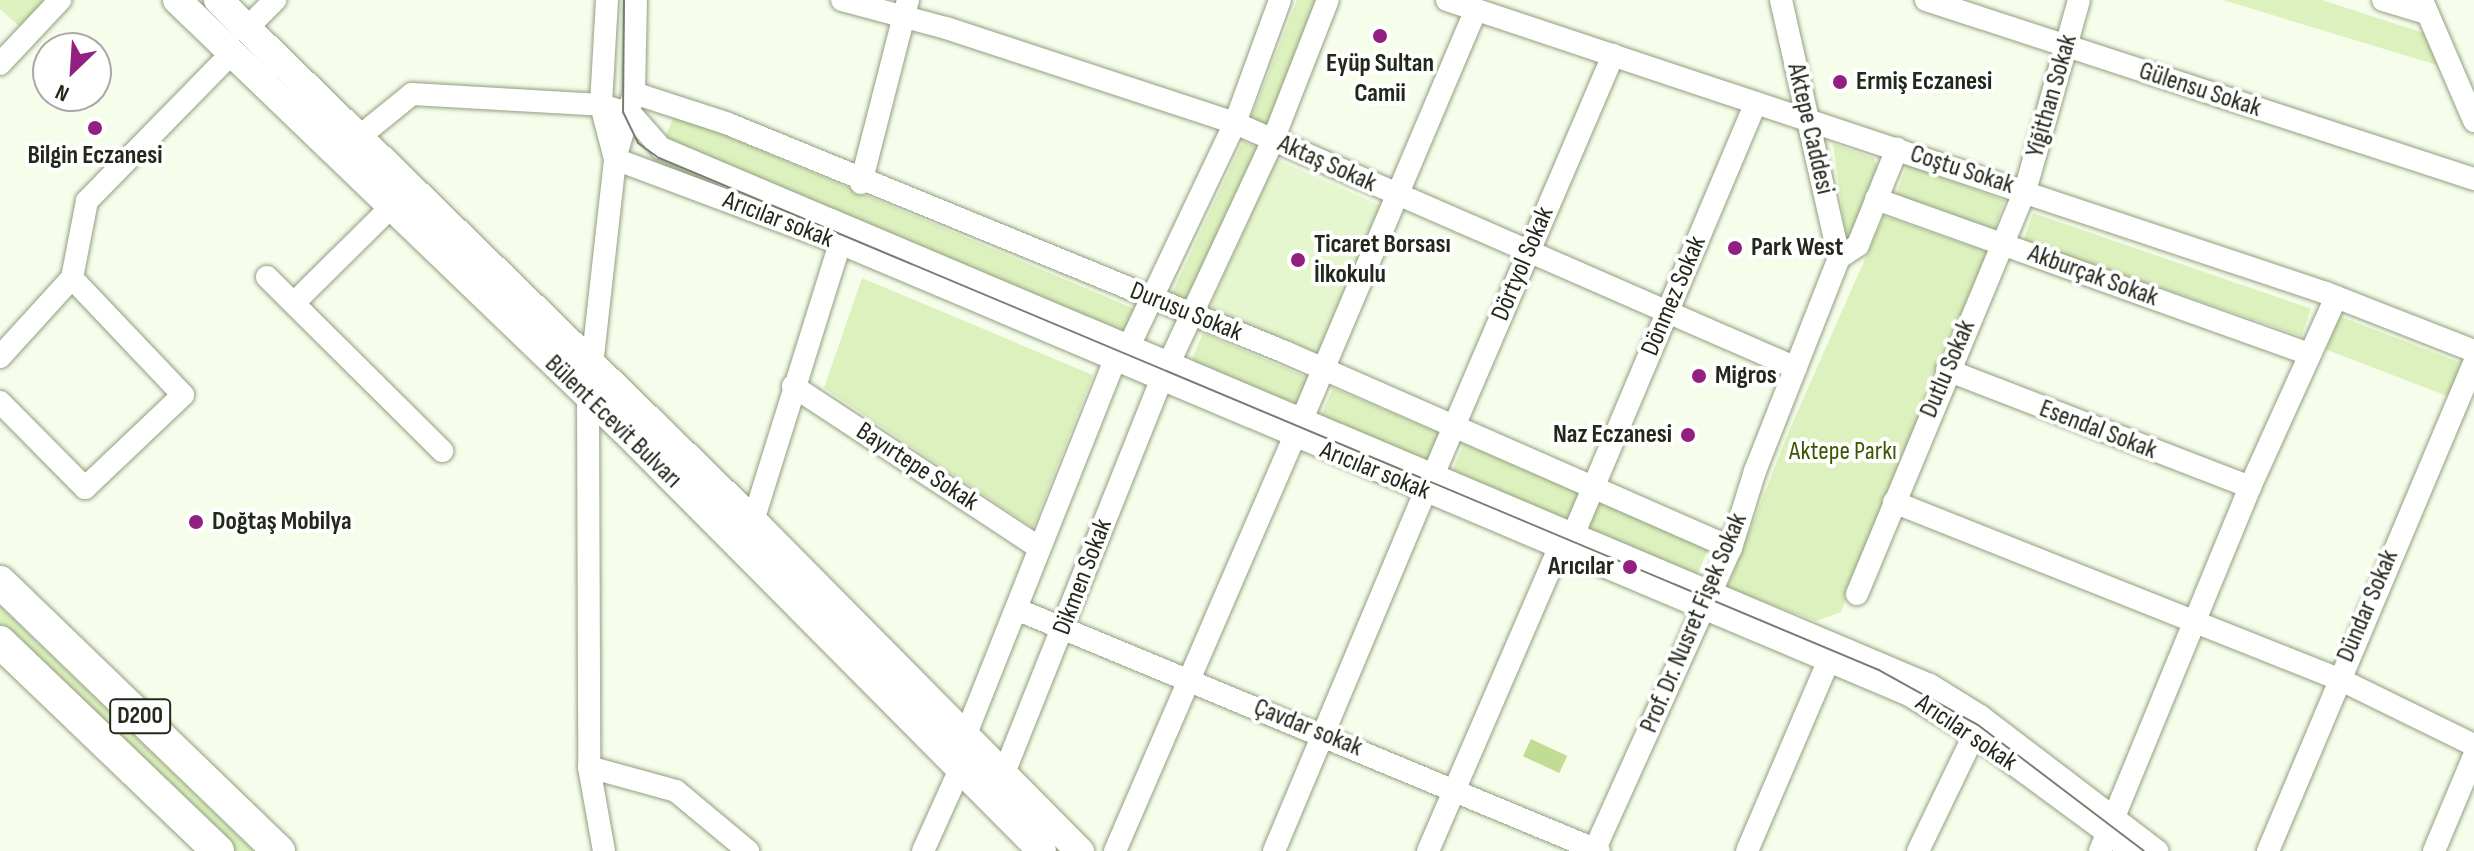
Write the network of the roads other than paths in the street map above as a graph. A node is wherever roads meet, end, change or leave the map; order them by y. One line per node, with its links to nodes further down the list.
1 (60, 0): 24 (street)
2 (177, 0): 22 (main road, Bülent Ecevit Bulvarı)
3 (218, 0): 20 (main road, Bülent Ecevit Bulvarı)
4 (275, 0): 20 (street)
5 (607, 0): 27 (street)
6 (636, 0): 25 (street)
7 (842, 0): 17 (street, Aktaş Sokak)
8 (1280, 0): 30 (street, Dikmen Sokak)
9 (1328, 0): 32 (street, Dikmen Sokak)
10 (1447, 0): 18 (street, Coştu Sokak)
11 (1518, 0): 19 (street)
12 (1781, 0): 28 (street, Aktepe Caddesi)
13 (1926, 0): 21 (street, Gülensu Sokak)
14 (2079, 0): 21 (street, Yiğithan Sokak)
15 (2383, 0): 16 (street)
16 (2424, 7): 29 (street)
17 (906, 8): 30 (street, Aktaş Sokak); 36 (street)
18 (1476, 10): 19 (street, Coştu Sokak); 38 (street)
19 (1519, 24): 23 (street, Coştu Sokak)
20 (247, 28): 31 (main road, Bülent Ecevit Bulvarı)
21 (2068, 47): 35 (street, Gülensu Sokak); 37 (street, Yiğithan Sokak)
22 (231, 54): 40 (main road, Bülent Ecevit Bulvarı); 46 (street)
23 (1613, 55): 26 (street, Coştu Sokak); 43 (street, Dörtyol Sokak)
24 (0, 64)
25 (633, 103): 27 (street, Durusu Sokak); 34 (street); 36 (street, Durusu Sokak); 52 (street)
26 (1756, 103): 28 (street, Coştu Sokak); 50 (street, Dönmez Sokak)
27 (601, 105): 31 (street, Durusu Sokak); 34 (street)
28 (1805, 119): 33 (street, Coştu Sokak); 44 (street, Aktepe Caddesi)
29 (2474, 121)
30 (1235, 123): 32 (street, Aktaş Sokak); 48 (street, Dikmen Sokak)
31 (359, 137): 57 (main road, Bülent Ecevit Bulvarı)
32 (1273, 140): 38 (street, Aktaş Sokak); 51 (street, Dikmen Sokak)
33 (1897, 149): 37 (street, Coştu Sokak); 39 (street, Prof. Dr. Nusret Fişek Sokak)
34 (615, 159): 41 (street, Arıcılar sokak); 57 (street)
35 (2474, 179)
36 (861, 183): 48 (street, Durusu Sokak)
37 (2025, 191): 42 (street, Dutlu Sokak); 47 (street, Coştu Sokak)
38 (1400, 197): 43 (street, Aktaş Sokak); 59 (street)
39 (1876, 199): 42 (street, Akburçak Sokak); 44 (street, Prof. Dr. Nusret Fişek Sokak)
40 (389, 209): 49 (street); 63 (main road, Bülent Ecevit Bulvarı)
41 (840, 243): 52 (street, Arıcılar sokak); 62 (street)
42 (2002, 244): 54 (street, Akburçak Sokak); 60 (street, Dutlu Sokak)
43 (1527, 253): 50 (street, Aktaş Sokak); 66 (street, Dörtyol Sokak)
44 (1839, 258): 58 (street, Prof. Dr. Nusret Fişek Sokak)
45 (267, 277): 49 (street)
46 (72, 278): 55 (street); 64 (street)
47 (2336, 297): 53 (street, Coştu Sokak); 54 (street)
48 (1153, 299): 51 (street, Durusu Sokak); 52 (street, Dikmen Sokak)
49 (294, 303): 67 (street)
50 (1666, 313): 58 (street, Aktaş Sokak); 70 (street, Dönmez Sokak)
51 (1195, 315): 59 (street, Durusu Sokak); 61 (street, Dikmen Sokak)
52 (1123, 351): 61 (street, Arıcılar sokak); 74 (street, Dikmen Sokak)
53 (2474, 351)
54 (2310, 354): 69 (street)
55 (0, 357)
56 (2474, 363): 84 (street, Dündar Sokak)
57 (592, 365): 72 (main road, Bülent Ecevit Bulvarı)
58 (1796, 368): 75 (street, Prof. Dr. Nusret Fişek Sokak)
59 (1323, 370): 65 (street); 66 (street, Durusu Sokak)
60 (1947, 370): 69 (street, Esendal Sokak); 71 (street, Dutlu Sokak)
61 (1166, 371): 65 (street, Arıcılar sokak); 81 (street, Dikmen Sokak)
62 (793, 386): 72 (street); 74 (street, Bayırtepe Sokak)
63 (588, 396): 91 (street); 92 (main road, Bülent Ecevit Bulvarı)
64 (0, 402)
65 (1298, 428): 68 (street, Arıcılar sokak); 85 (street)
66 (1456, 428): 68 (street, Dörtyol Sokak); 70 (street, Durusu Sokak)
67 (442, 451)
68 (1430, 482): 73 (street, Arıcılar sokak); 87 (street, Dörtyol Sokak)
69 (2250, 487): 80 (street)
70 (1593, 489): 73 (street, Dönmez Sokak); 75 (street, Durusu Sokak)
71 (1894, 502): 77 (street, Dutlu Sokak); 80 (street)
72 (753, 521): 86 (main road, Bülent Ecevit Bulvarı)
73 (1567, 540): 78 (street, Arıcılar sokak); 94 (street, Dönmez Sokak)
74 (1040, 548): 79 (street, Dikmen Sokak)
75 (1731, 548): 78 (street, Prof. Dr. Nusret Fişek Sokak)
76 (0, 582): 98 (highway, D200)
77 (1857, 594)
78 (1709, 599): 83 (street, Arıcılar sokak); 95 (street); 96 (street, Prof. Dr. Nusret Fişek Sokak)
79 (1016, 609): 81 (street, Çavdar sokak); 86 (street, Dikmen Sokak)
80 (2198, 623): 84 (street); 95 (street)
81 (1062, 628): 85 (street, Çavdar sokak); 93 (street, Dikmen Sokak)
82 (0, 642): 97 (highway, D200)
83 (1829, 660): 88 (street, Arıcılar sokak); 107 (street)
84 (2337, 678): 89 (street); 111 (street, Dündar Sokak)
85 (1190, 679): 87 (street, Çavdar sokak); 104 (street)
86 (966, 734): 93 (main road, Bülent Ecevit Bulvarı)
87 (1324, 735): 94 (street, Çavdar sokak); 105 (street, Dörtyol Sokak)
88 (1974, 735): 95 (street, Arıcılar sokak); 108 (street)
89 (2474, 745)
90 (2474, 756): 112 (street)
91 (589, 767): 99 (street); 100 (street)
92 (960, 769): 101 (street); 102 (main road, Bülent Ecevit Bulvarı)
93 (1004, 773): 103 (main road, Bülent Ecevit Bulvarı)
94 (1454, 789): 96 (street, Çavdar sokak); 106 (street, Dönmez Sokak)
95 (2107, 834): 109 (street); 110 (street)
96 (1596, 850)
97 (218, 851)
98 (279, 851)
99 (604, 851)
100 (748, 851)
101 (923, 851)
102 (1042, 851)
103 (1080, 851)
104 (1115, 851)
105 (1274, 851)
106 (1428, 851)
107 (1747, 851)
108 (1918, 851)
109 (2132, 851)
110 (2157, 851)
111 (2268, 851)
112 (2434, 851)

